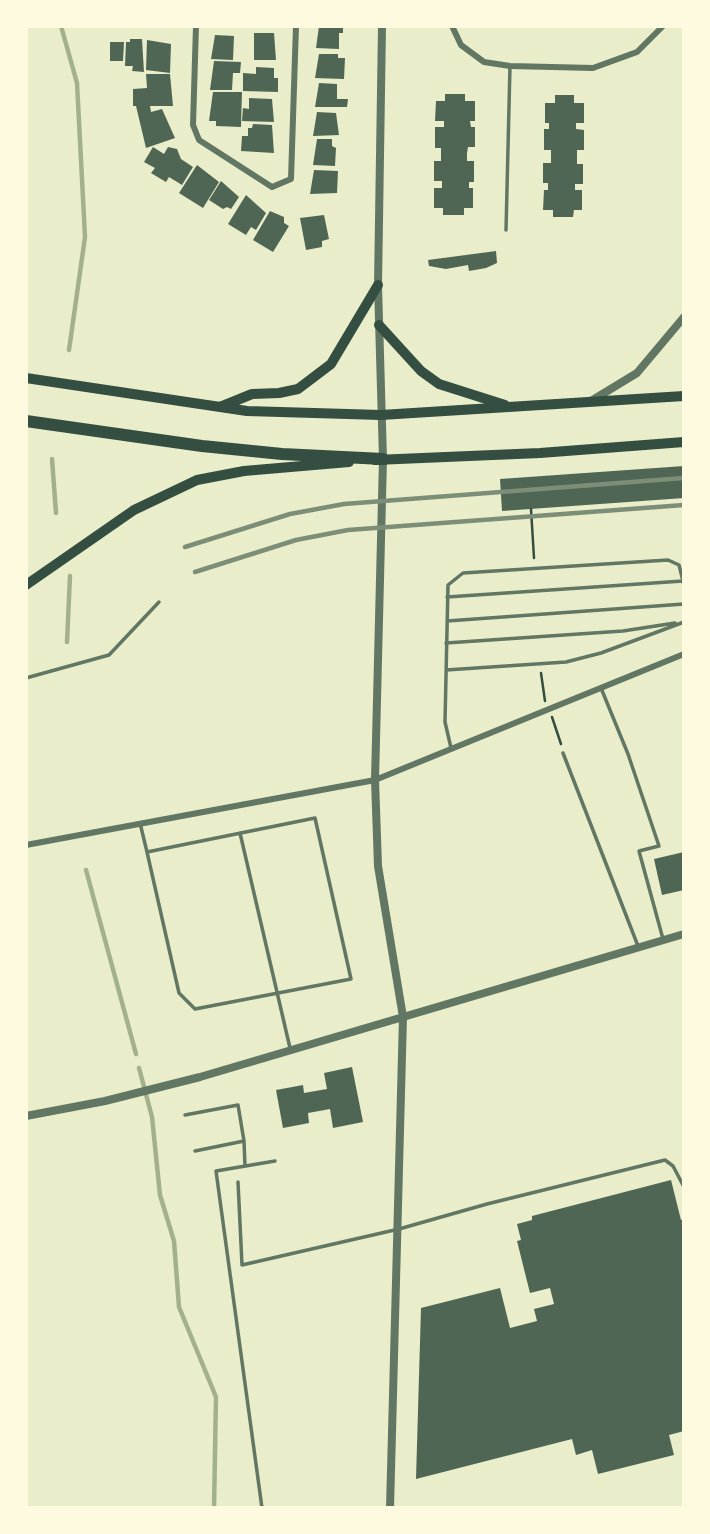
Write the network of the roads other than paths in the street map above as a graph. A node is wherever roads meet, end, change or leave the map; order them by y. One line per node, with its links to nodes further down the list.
1 (196, 26): 2 (street)
2 (296, 26)
3 (382, 26): 8 (street)
4 (452, 26): 6 (street)
5 (663, 26): 6 (street)
6 (510, 66): 7 (lane)
7 (506, 230)
8 (379, 285): 10 (street); 14 (highway)
9 (684, 317): 13 (street)
10 (379, 325): 15 (highway); 16 (street)
11 (26, 378): 14 (highway)
12 (684, 396): 13 (highway)
13 (590, 402): 15 (highway)
14 (219, 407): 16 (highway)
15 (512, 407): 16 (highway)
16 (381, 415): 19 (street)
17 (26, 421): 19 (highway)
18 (684, 442): 19 (highway)
19 (383, 459): 21 (highway); 34 (street)
20 (683, 583): 22 (lane); 22 (lane)
21 (26, 585)
22 (447, 597): 25 (lane)
23 (159, 602): 30 (lane)
24 (684, 604): 25 (lane)
25 (447, 621): 27 (lane)
26 (684, 622): 27 (lane); 29 (lane)
27 (446, 643): 29 (lane)
28 (684, 654): 31 (street)
29 (446, 670): 32 (lane)
30 (26, 678)
31 (601, 688): 32 (street); 40 (lane)
32 (451, 750): 34 (street)
33 (564, 753): 41 (lane)
34 (375, 780): 35 (street); 43 (street)
35 (140, 823): 37 (street); 38 (lane)
36 (240, 833): 38 (lane); 42 (lane); 42 (lane)
37 (26, 845)
38 (147, 852): 42 (lane)
39 (684, 934): 40 (street)
40 (663, 939): 41 (street)
41 (638, 946): 43 (street)
42 (276, 994): 44 (lane)
43 (403, 1017): 44 (street); 53 (street)
44 (290, 1050): 46 (street)
45 (185, 1115): 47 (lane)
46 (26, 1116)
47 (244, 1141): 48 (lane); 50 (lane)
48 (195, 1151)
49 (275, 1161): 50 (lane)
50 (245, 1166): 54 (lane)
51 (238, 1182): 53 (lane)
52 (684, 1187): 53 (lane)
53 (399, 1229): 55 (street)
54 (262, 1508)
55 (390, 1508)

